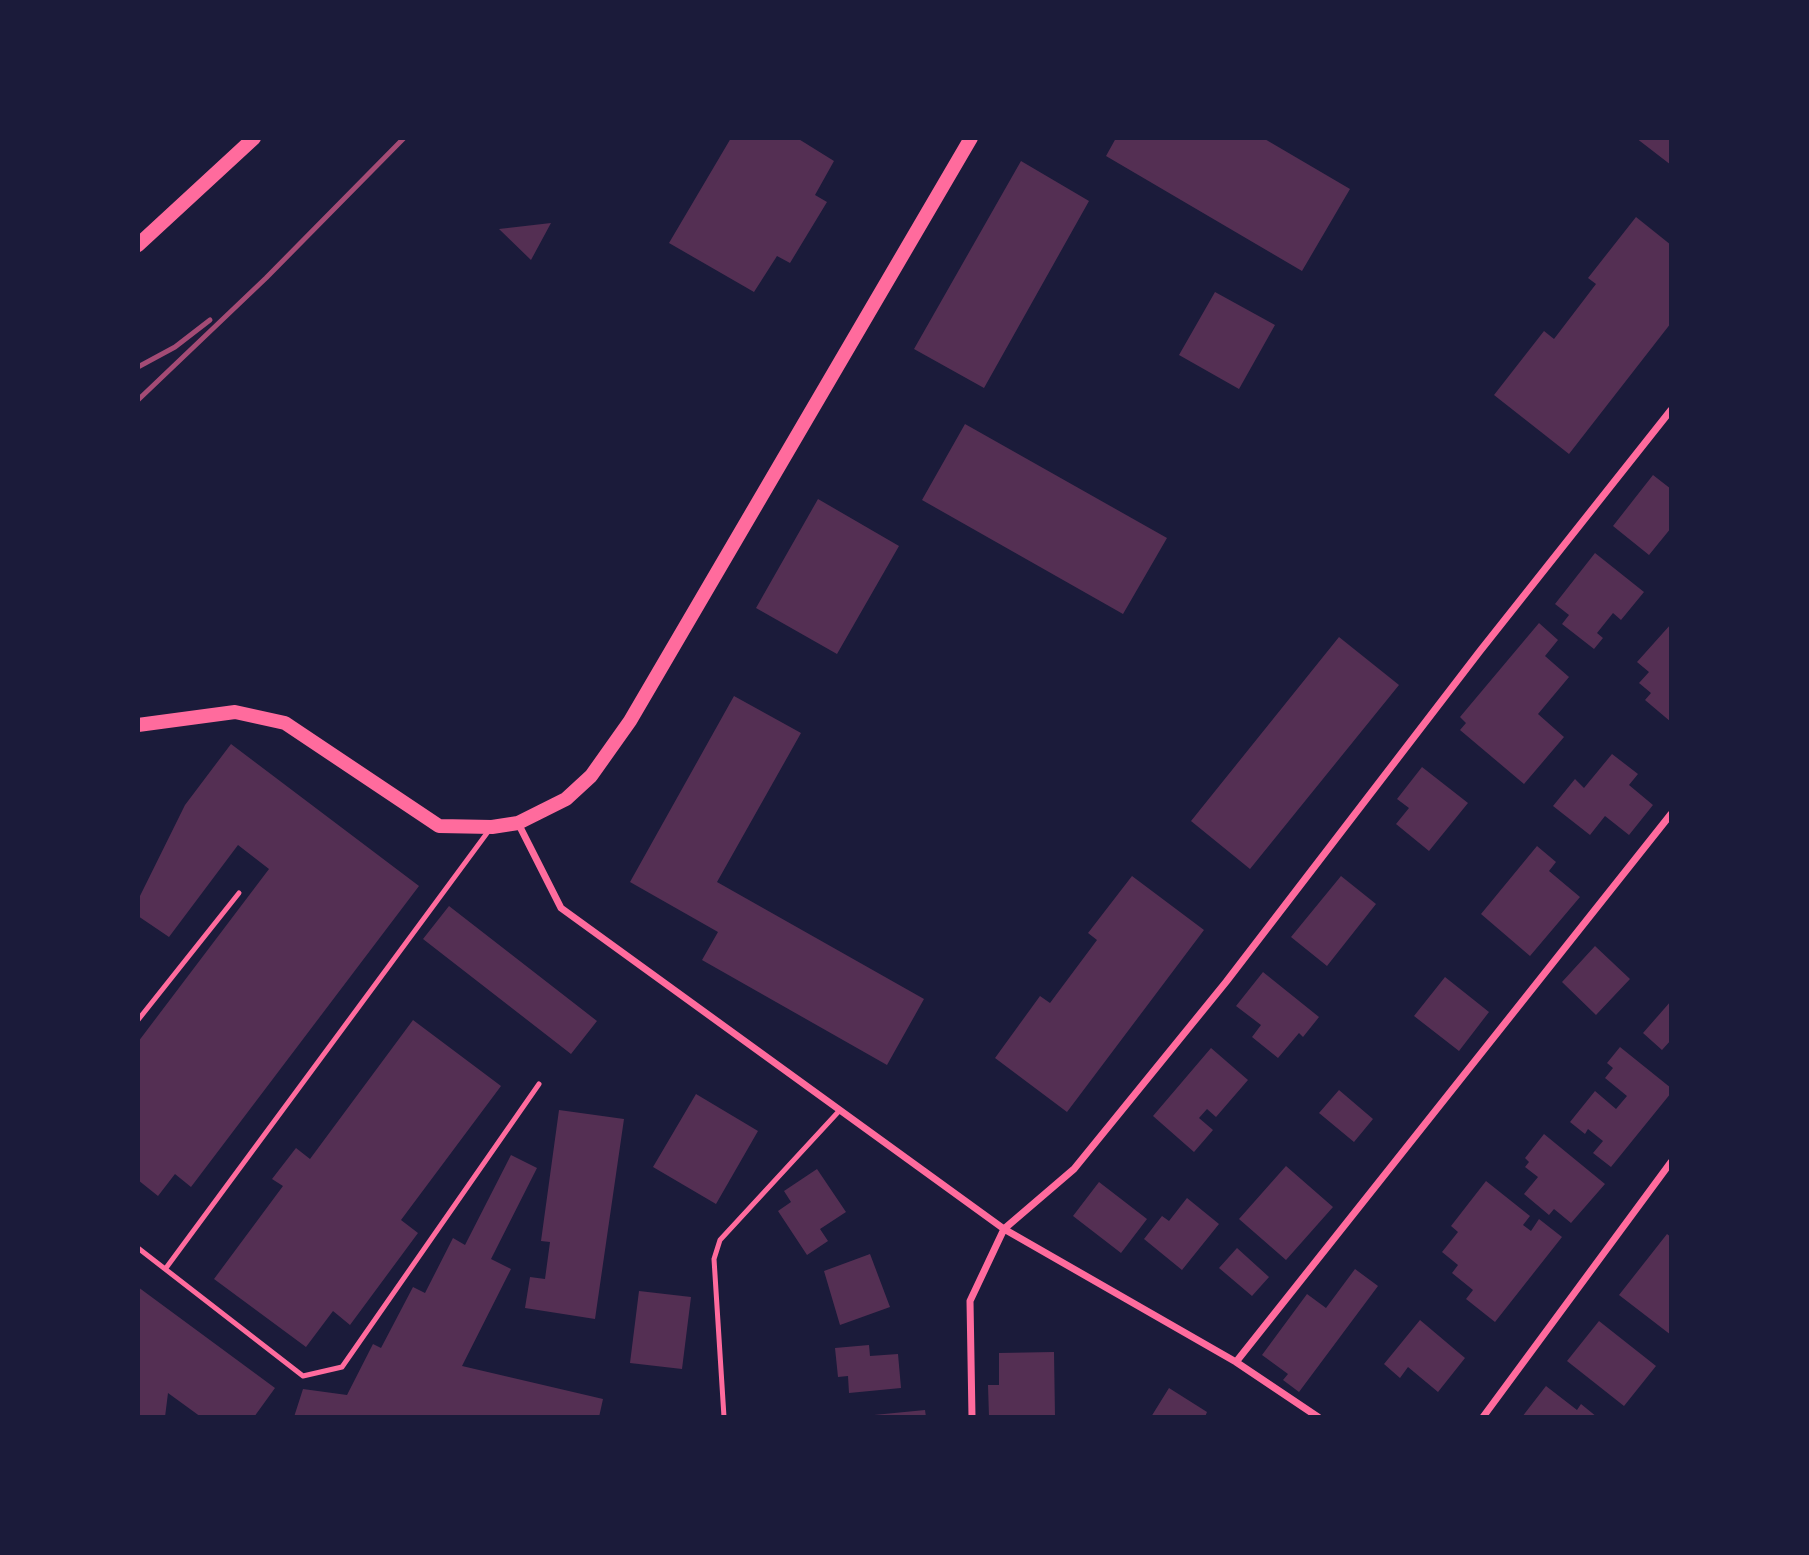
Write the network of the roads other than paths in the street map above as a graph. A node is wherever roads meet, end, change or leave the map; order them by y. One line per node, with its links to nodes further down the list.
1 (254, 138): 3 (main road)
2 (971, 138): 7 (main road)
3 (138, 245)
4 (1671, 410): 14 (street)
5 (138, 725): 8 (main road)
6 (1671, 814): 17 (street)
7 (518, 822): 8 (main road); 12 (street)
8 (492, 827): 16 (lane)
9 (239, 893): 10 (lane)
10 (138, 1020)
11 (539, 1084): 16 (lane)
12 (840, 1110): 14 (street); 18 (lane)
13 (1671, 1162): 21 (street)
14 (1004, 1229): 17 (street); 19 (street)
15 (138, 1248): 16 (lane)
16 (166, 1268)
17 (1236, 1362): 20 (street)
18 (724, 1417)
19 (972, 1417)
20 (1318, 1417)
21 (1483, 1417)

